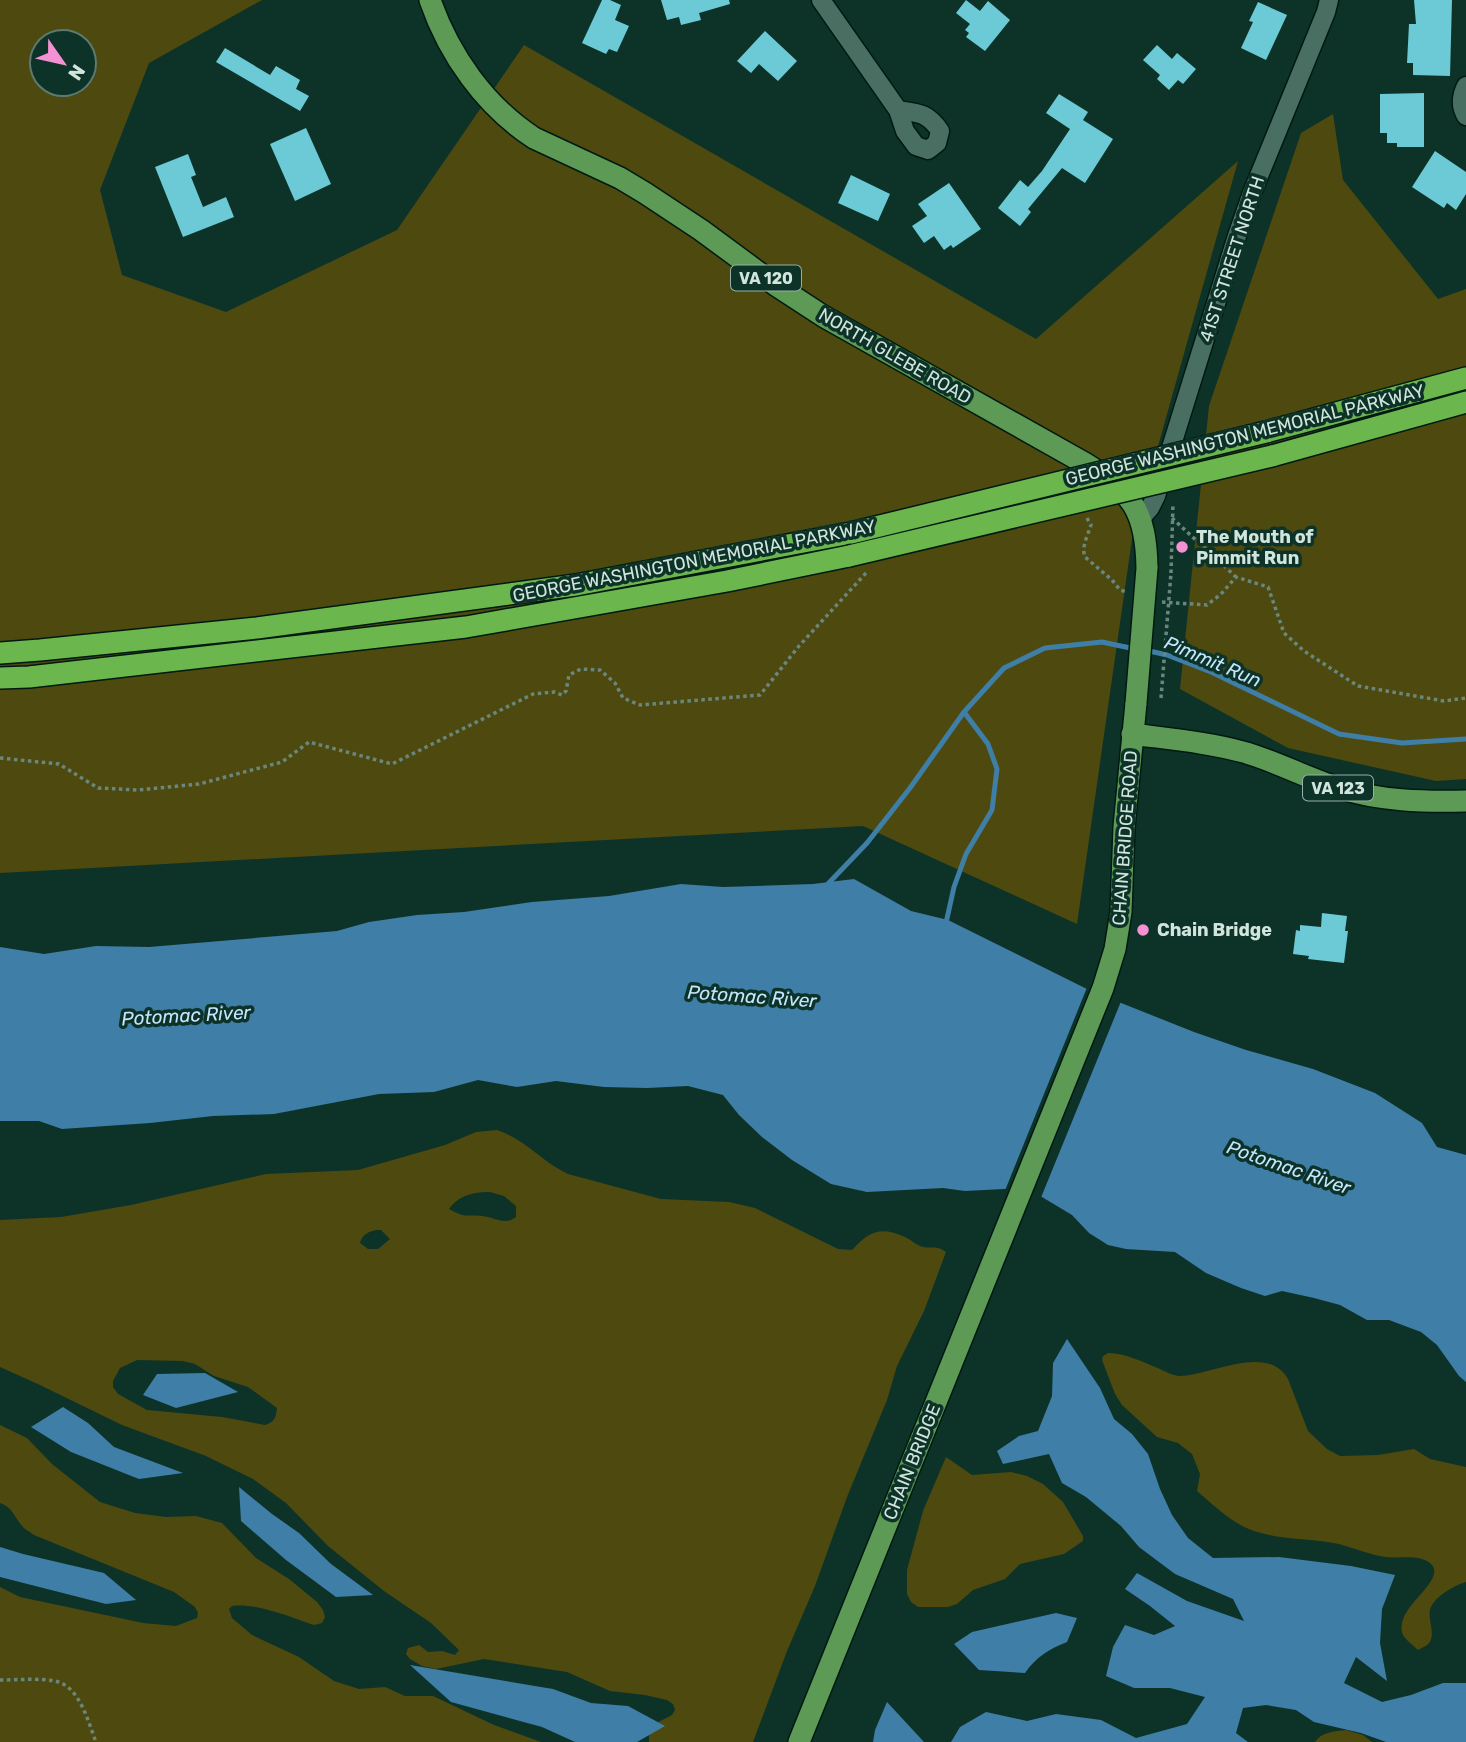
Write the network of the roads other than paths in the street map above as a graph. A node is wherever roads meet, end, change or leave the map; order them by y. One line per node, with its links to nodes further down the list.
1 (430, 0): 9 (main road, NORTH GLEBE ROAD / VA 120)
2 (821, 0): 5 (street)
3 (1329, 0): 9 (street, 41ST STREET NORTH)
4 (1466, 86): 6 (street)
5 (898, 110)
6 (1466, 117)
7 (1466, 378): 10 (highway, GEORGE WASHINGTON MEMORIAL PARKWAY, bridge)
8 (1466, 402): 11 (highway, GEORGE WASHINGTON MEMORIAL PARKWAY, bridge)
9 (1141, 519): 12 (main road, NORTH GLEBE ROAD / VA 120, bridge)
10 (0, 653)
11 (0, 678)
12 (1132, 734): 13 (main road, CHAIN BRIDGE ROAD / VA 123); 14 (main road, CHAIN BRIDGE ROAD)
13 (1466, 801)
14 (1099, 998): 15 (main road, CHAIN BRIDGE)
15 (799, 1742)

